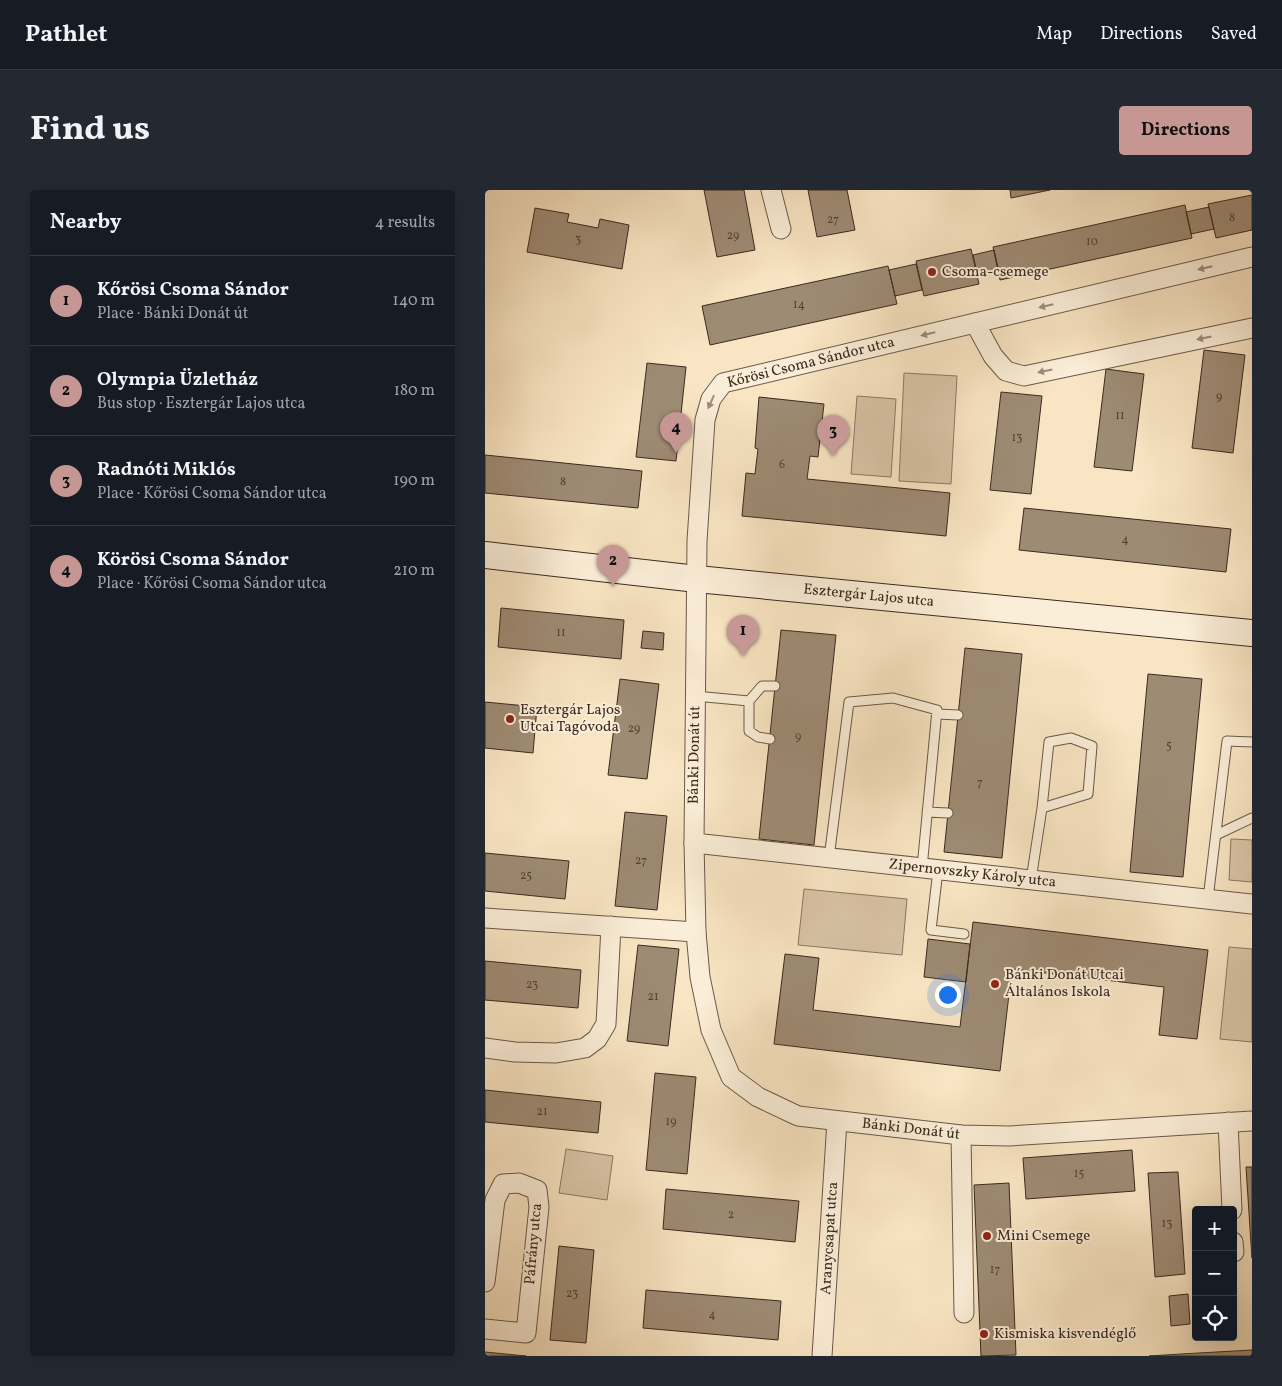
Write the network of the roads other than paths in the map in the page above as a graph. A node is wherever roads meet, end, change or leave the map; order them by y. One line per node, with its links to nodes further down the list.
1 (771, 190): 2 (street)
2 (781, 229)
3 (1252, 257): 4 (street, Kőrösi Csoma Sándor utca, one-way to 4)
4 (975, 323): 5 (street, one-way to 4); 7 (street, Kőrösi Csoma Sándor utca, one-way to 7)
5 (1252, 328)
6 (485, 560): 7 (street, Esztergár Lajos utca)
7 (697, 578): 8 (street, Esztergár Lajos utca); 10 (street, Bánki Donát út)
8 (1252, 633)
9 (775, 686): 11 (lane)
10 (695, 696): 11 (lane); 21 (street, Bánki Donát út)
11 (749, 701): 14 (lane)
12 (937, 714): 13 (lane); 17 (lane); 22 (lane)
13 (958, 715)
14 (770, 739)
15 (1252, 742): 20 (lane)
16 (1042, 808): 16 (lane); 24 (lane)
17 (927, 812): 18 (lane); 23 (lane)
18 (948, 813)
19 (1252, 818): 20 (lane)
20 (1216, 835): 25 (lane)
21 (694, 843): 22 (street, Zipernovszky Károly utca); 29 (street, Bánki Donát út)
22 (829, 858): 23 (street, Zipernovszky Károly utca)
23 (930, 869): 24 (street, Zipernovszky Károly utca); 30 (lane)
24 (1031, 880): 25 (street, Zipernovszky Károly utca)
25 (1208, 899): 26 (street, Zipernovszky Károly utca)
26 (1252, 904)
27 (485, 918): 28 (street)
28 (611, 926): 29 (street); 31 (street)
29 (696, 932): 32 (street, Bánki Donát út)
30 (964, 934)
31 (485, 1048)
32 (837, 1121): 35 (street, Bánki Donát út); 40 (street, Aranycsapat utca)
33 (1252, 1121): 34 (street, Bánki Donát út)
34 (1228, 1122): 35 (street, Bánki Donát út); 36 (street)
35 (961, 1135): 38 (street)
36 (1232, 1206)
37 (485, 1282): 39 (street, Páfrány utca)
38 (964, 1312)
39 (485, 1330)
40 (822, 1356)

